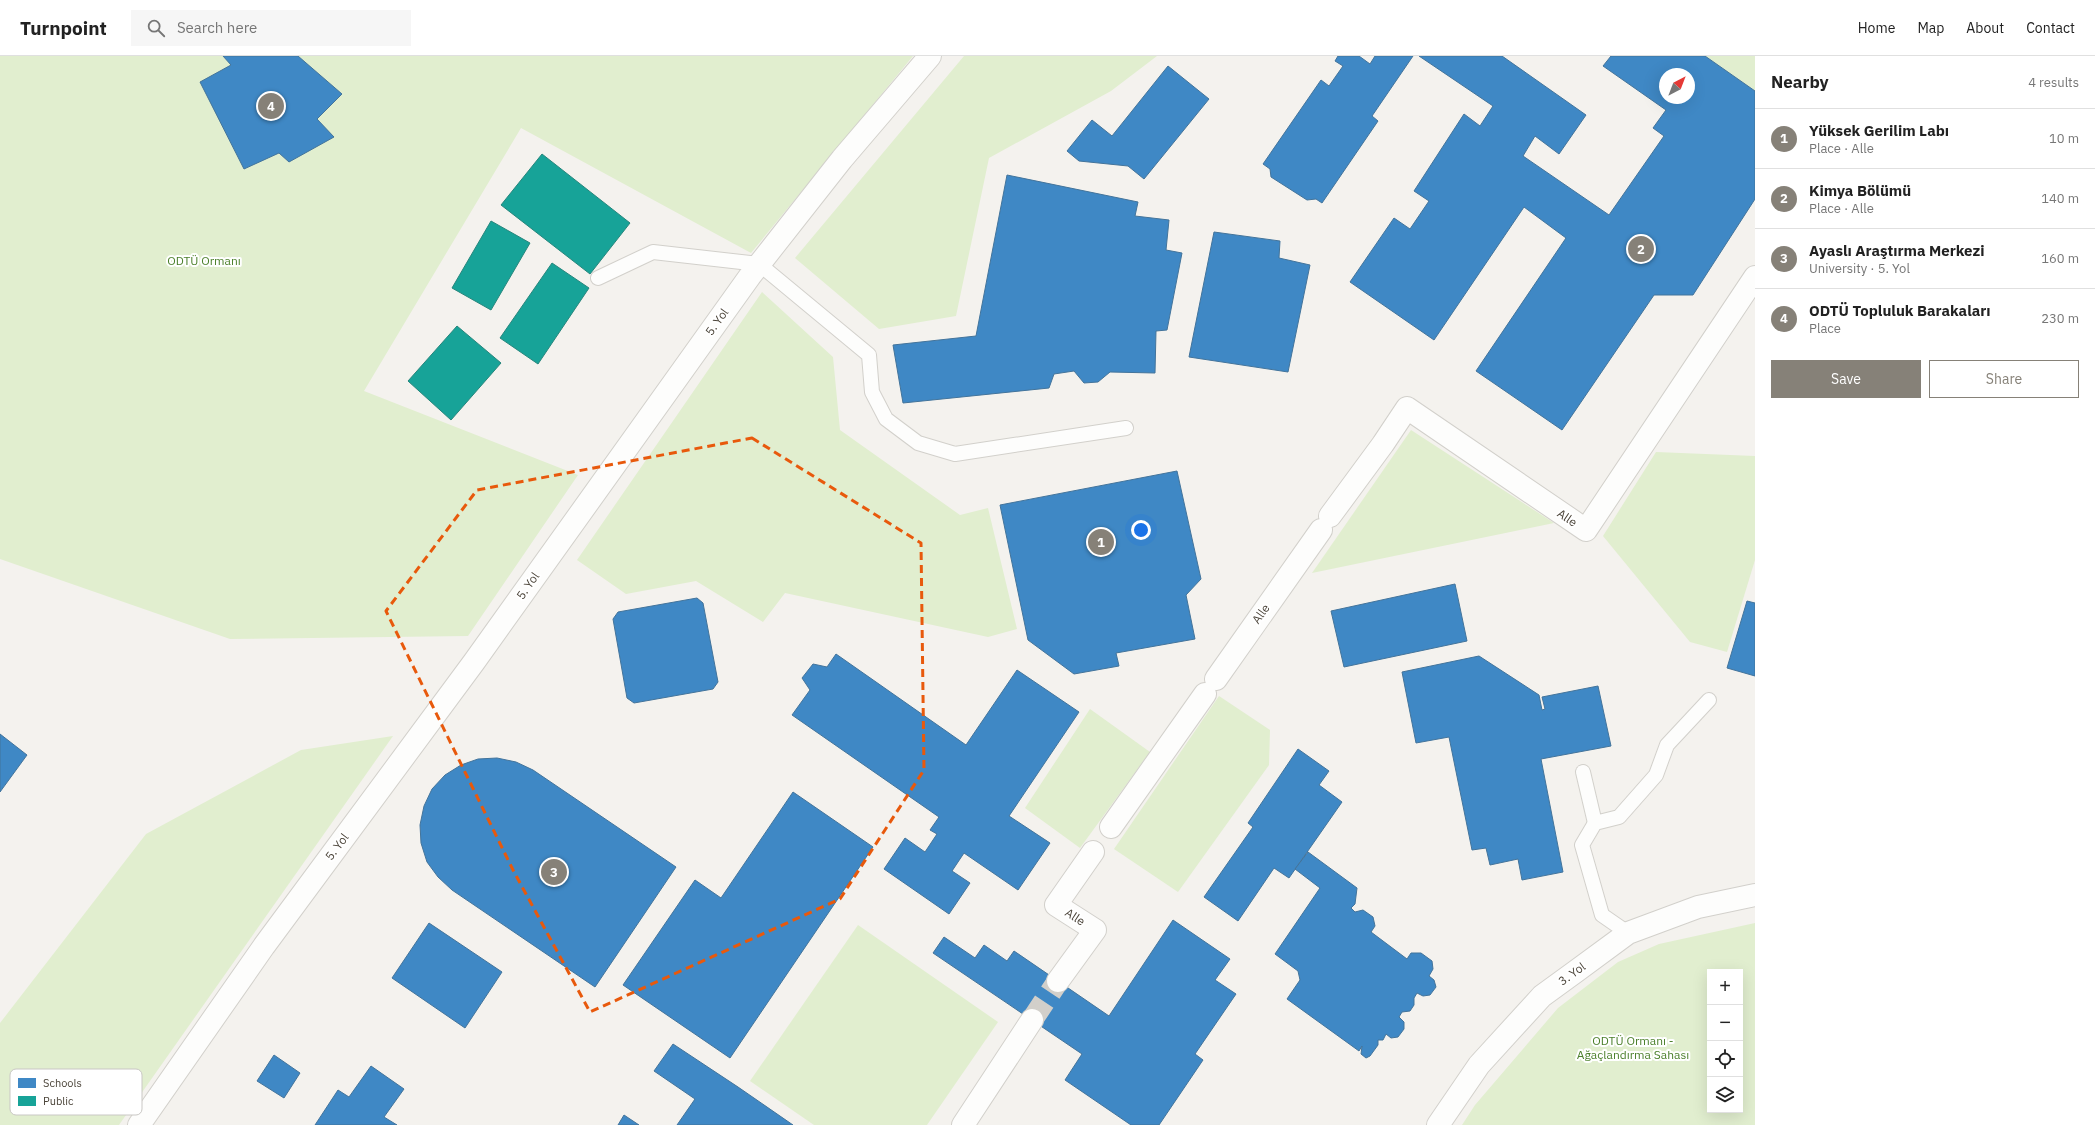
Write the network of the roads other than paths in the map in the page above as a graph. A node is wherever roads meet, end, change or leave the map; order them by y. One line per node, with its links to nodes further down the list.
1 (930, 56): 2 (street, 5. Yol)
2 (759, 264): 4 (lane); 5 (lane); 15 (street, 5. Yol)
3 (1755, 277): 9 (street, Alle)
4 (598, 278)
5 (1126, 428)
6 (1709, 700): 8 (lane)
7 (1583, 772): 8 (lane)
8 (1595, 823): 12 (lane)
9 (1111, 827)
10 (1093, 852): 13 (street, Alle)
11 (1755, 895): 12 (street, 3. Yol)
12 (1628, 933): 17 (street, 3. Yol)
13 (1058, 981)
14 (1032, 1020): 16 (street)
15 (139, 1125)
16 (963, 1125)
17 (1438, 1125)

